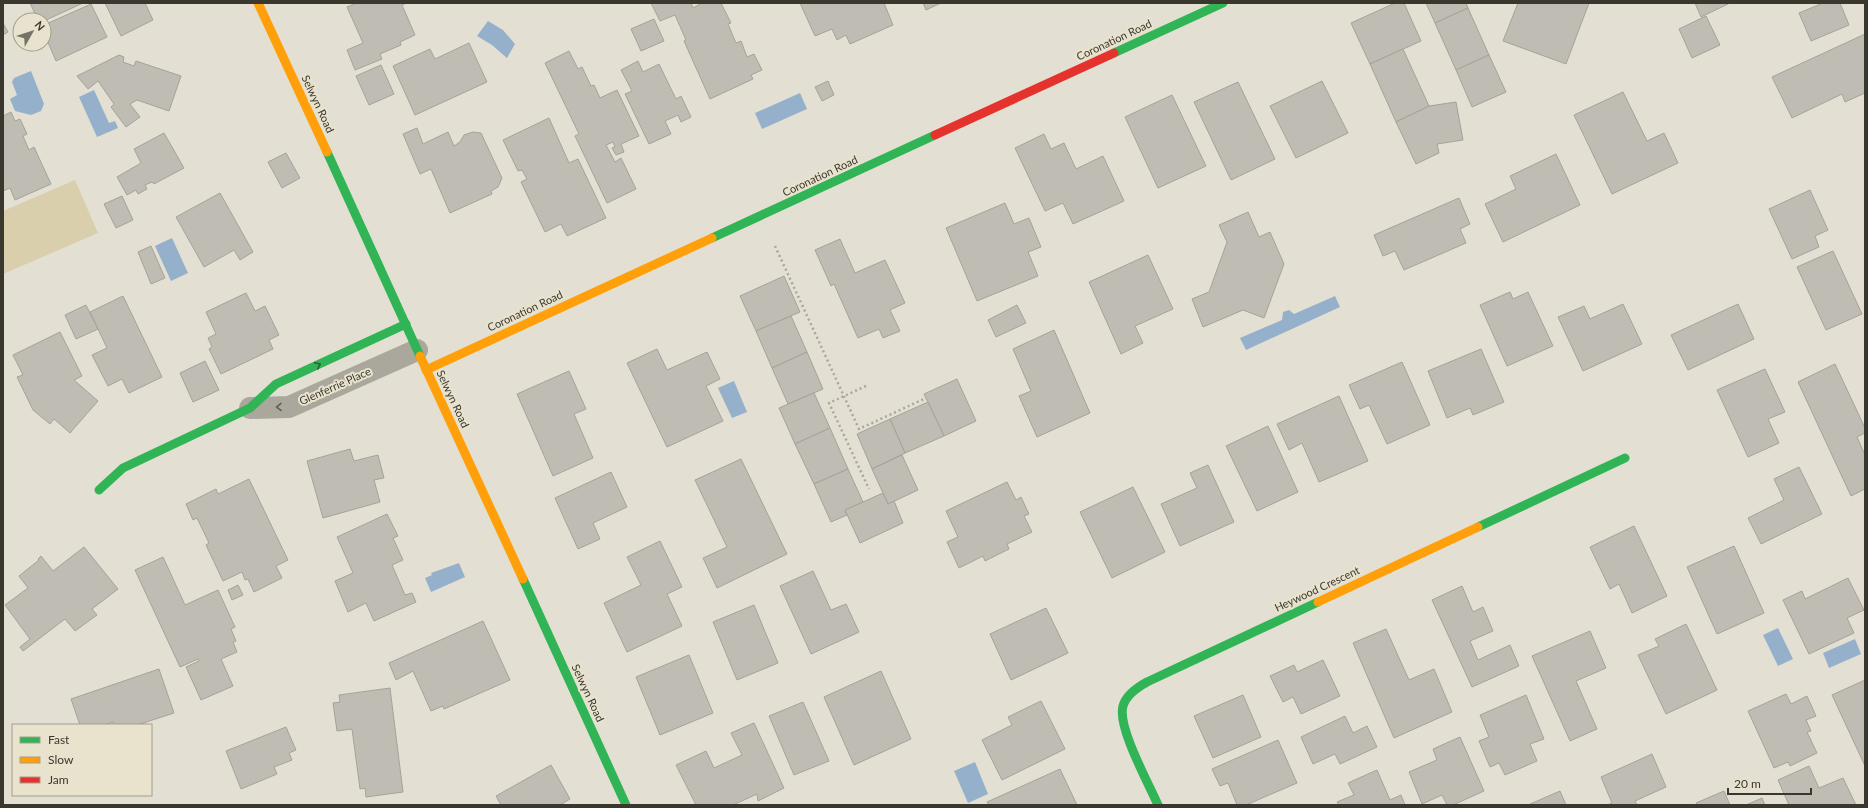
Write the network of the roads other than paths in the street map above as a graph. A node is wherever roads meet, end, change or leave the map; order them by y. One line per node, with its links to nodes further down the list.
1 (258, 3): 3 (street, Selwyn Road)
2 (1223, 3): 5 (street, Coronation Road)
3 (406, 324): 4 (street, Selwyn Road); 6 (street, Glenferrie Place, one-way to 3)
4 (417, 350): 5 (street, Selwyn Road); 6 (street, Glenferrie Place, one-way to 6)
5 (426, 370): 9 (street, Selwyn Road)
6 (250, 408): 8 (street, Glenferrie Place)
7 (1625, 458): 10 (street, Heywood Crescent)
8 (100, 490)
9 (626, 805)
10 (1158, 805)

